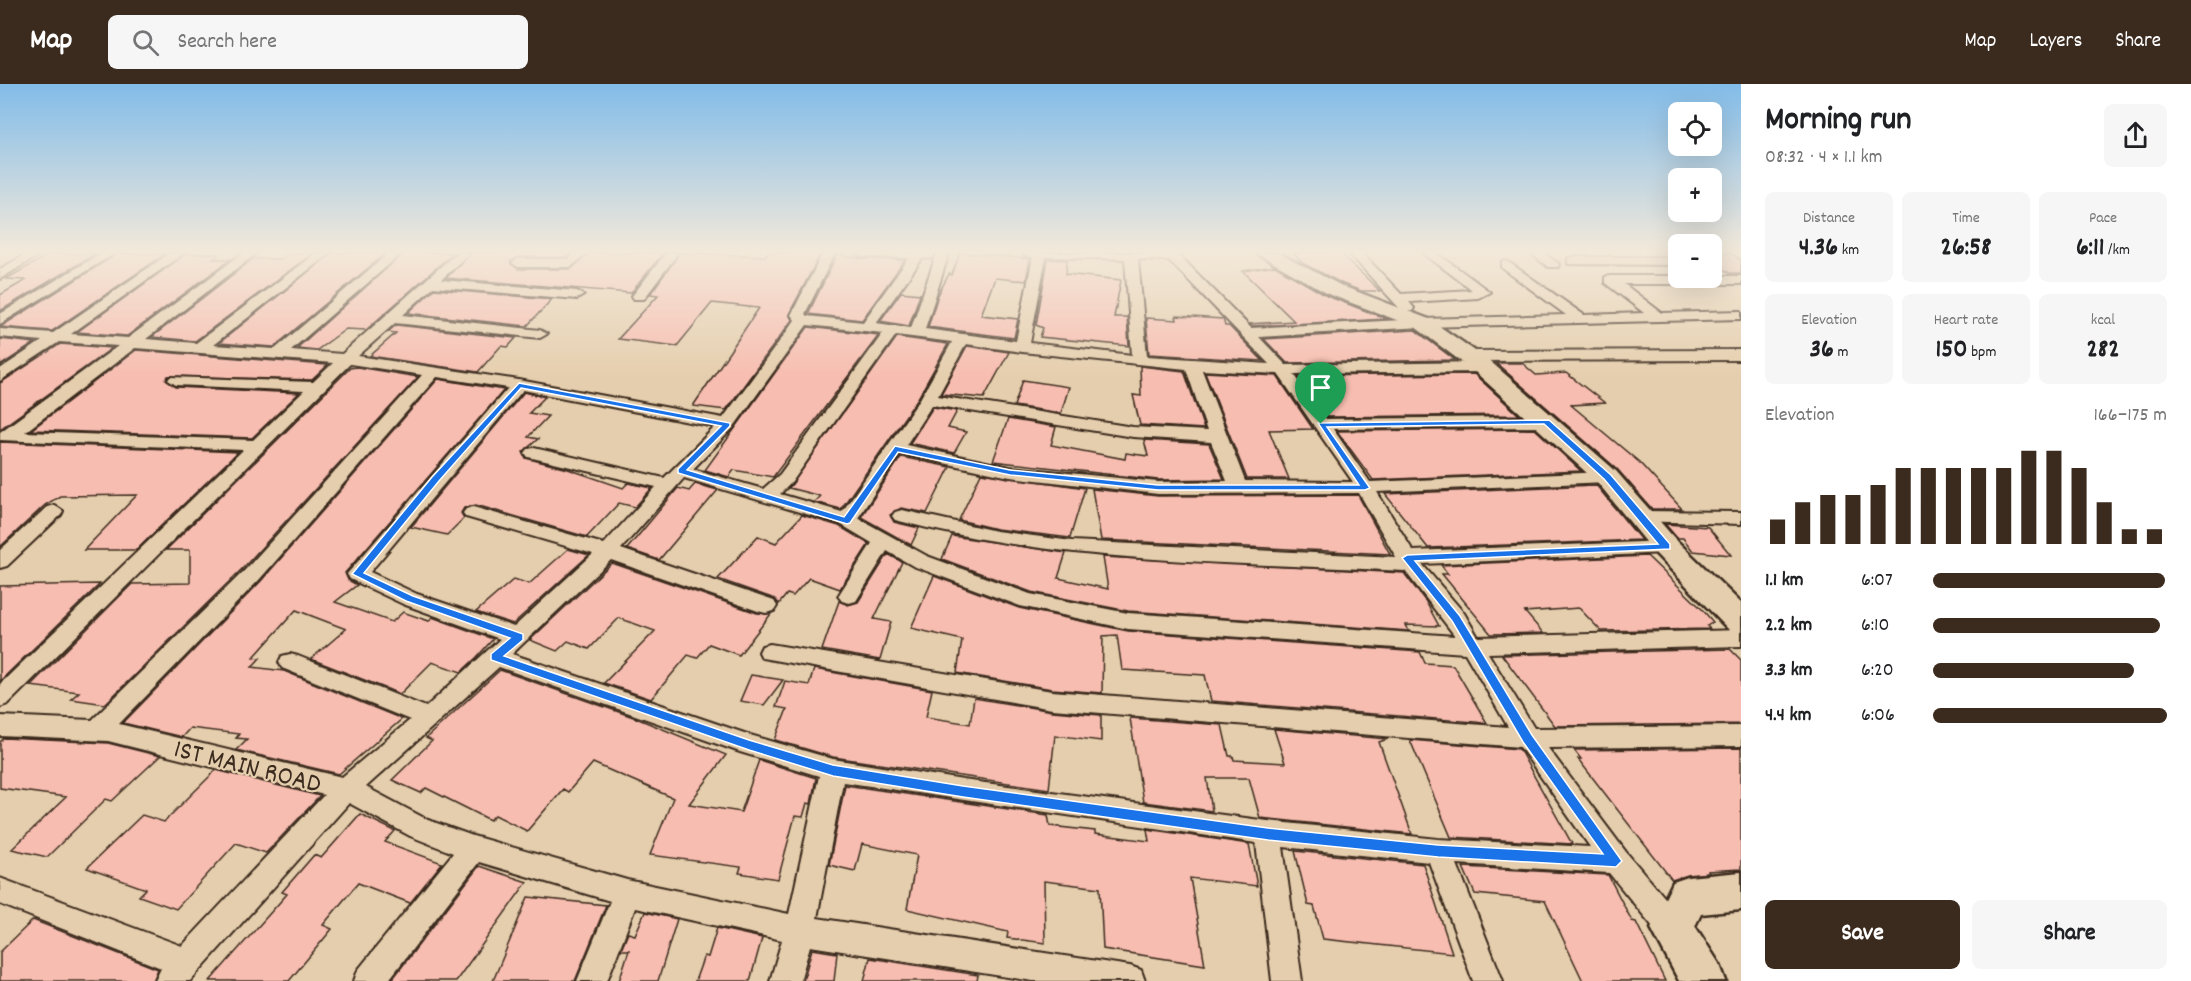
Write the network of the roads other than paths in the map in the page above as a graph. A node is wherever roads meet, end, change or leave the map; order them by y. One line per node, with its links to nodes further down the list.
1 (41, 295): 23 (street)
2 (118, 295): 32 (street)
3 (194, 295): 34 (street)
4 (269, 295): 35 (street)
5 (347, 295): 37 (street)
6 (417, 295): 21 (street)
7 (808, 295): 24 (street)
8 (890, 295): 26 (street)
9 (929, 295): 28 (street)
10 (1032, 295): 36 (street)
11 (1134, 295): 40 (street)
12 (1210, 295): 30 (street)
13 (1348, 295): 25 (main road)
14 (1395, 295): 18 (street)
15 (1461, 295): 18 (street)
16 (1548, 295): 22 (street)
17 (1629, 295): 20 (street)
18 (1398, 298): 25 (street)
19 (1741, 315): 20 (street)
20 (1657, 316): 22 (street)
21 (391, 318): 31 (street); 39 (street)
22 (1579, 318): 25 (street)
23 (0, 320)
24 (803, 320): 26 (street); 51 (street)
25 (1422, 323): 30 (street); 41 (main road)
26 (867, 326): 27 (street)
27 (893, 329): 28 (street); 62 (street)
28 (917, 332): 33 (street)
29 (0, 333): 32 (street)
30 (1247, 333): 43 (street)
31 (540, 334)
32 (58, 337): 34 (street); 45 (street)
33 (960, 340): 36 (street); 49 (street)
34 (129, 343): 35 (street); 53 (street)
35 (199, 348): 37 (street)
36 (1022, 348): 40 (street)
37 (278, 354): 39 (street)
38 (1741, 355): 41 (street)
39 (346, 359): 44 (street); 48 (street)
40 (1140, 360): 42 (street)
41 (1476, 362): 43 (street); 50 (main road)
42 (1192, 365): 43 (street); 54 (street)
43 (1283, 370): 52 (street)
44 (434, 372): 47 (street); 87 (street)
45 (0, 376)
46 (176, 380): 48 (street)
47 (519, 385): 51 (street); 78 (street)
48 (318, 387): 55 (street)
49 (928, 399): 54 (street); 56 (street)
50 (1546, 422): 52 (street); 59 (main road)
51 (727, 424): 58 (street)
52 (1321, 424): 61 (street)
53 (4, 436): 55 (street)
54 (1218, 436): 60 (street)
55 (258, 445): 84 (street)
56 (895, 448): 60 (street); 68 (street)
57 (534, 453): 58 (street)
58 (675, 477): 62 (street); 71 (street)
59 (1607, 477): 61 (street); 66 (main road)
60 (1238, 486): 61 (street)
61 (1365, 488): 73 (street)
62 (766, 497): 68 (street)
63 (54, 511): 72 (street)
64 (473, 513): 71 (street)
65 (902, 516): 73 (street)
66 (1641, 517): 67 (street); 70 (main road)
67 (1741, 518)
68 (847, 520): 69 (street)
69 (883, 541): 74 (street); 80 (street)
70 (1666, 547): 73 (street); 75 (main road)
71 (608, 552): 76 (street); 78 (street)
72 (0, 561)
73 (1409, 562): 80 (street)
74 (849, 596)
75 (1730, 598): 77 (main road)
76 (766, 606)
77 (1741, 623)
78 (519, 637): 82 (street)
79 (1741, 638): 80 (street)
80 (1471, 645): 89 (street)
81 (770, 652): 89 (street)
82 (495, 657): 85 (street); 90 (street)
83 (290, 662): 85 (street)
84 (0, 698)
85 (429, 718): 91 (street)
86 (0, 726): 87 (street, 1ST MAIN ROAD)
87 (97, 731): 91 (street, 1ST MAIN ROAD)
88 (1741, 736): 89 (street)
89 (1527, 738): 95 (street)
90 (833, 770): 92 (street); 100 (street)
91 (346, 789): 93 (street); 101 (street, 1ST MAIN ROAD)
92 (1268, 834): 94 (street); 106 (street)
93 (473, 848): 98 (street); 102 (street)
94 (1438, 851): 95 (street); 107 (street)
95 (1616, 861): 99 (street)
96 (0, 891): 101 (street)
97 (1741, 891): 99 (main road)
98 (627, 893): 100 (street); 103 (street)
99 (1672, 928): 108 (main road)
100 (800, 930): 104 (street); 105 (street)
101 (178, 972)
102 (369, 981)
103 (592, 981)
104 (785, 981)
105 (1130, 981)
106 (1287, 981)
107 (1488, 981)
108 (1704, 981)

